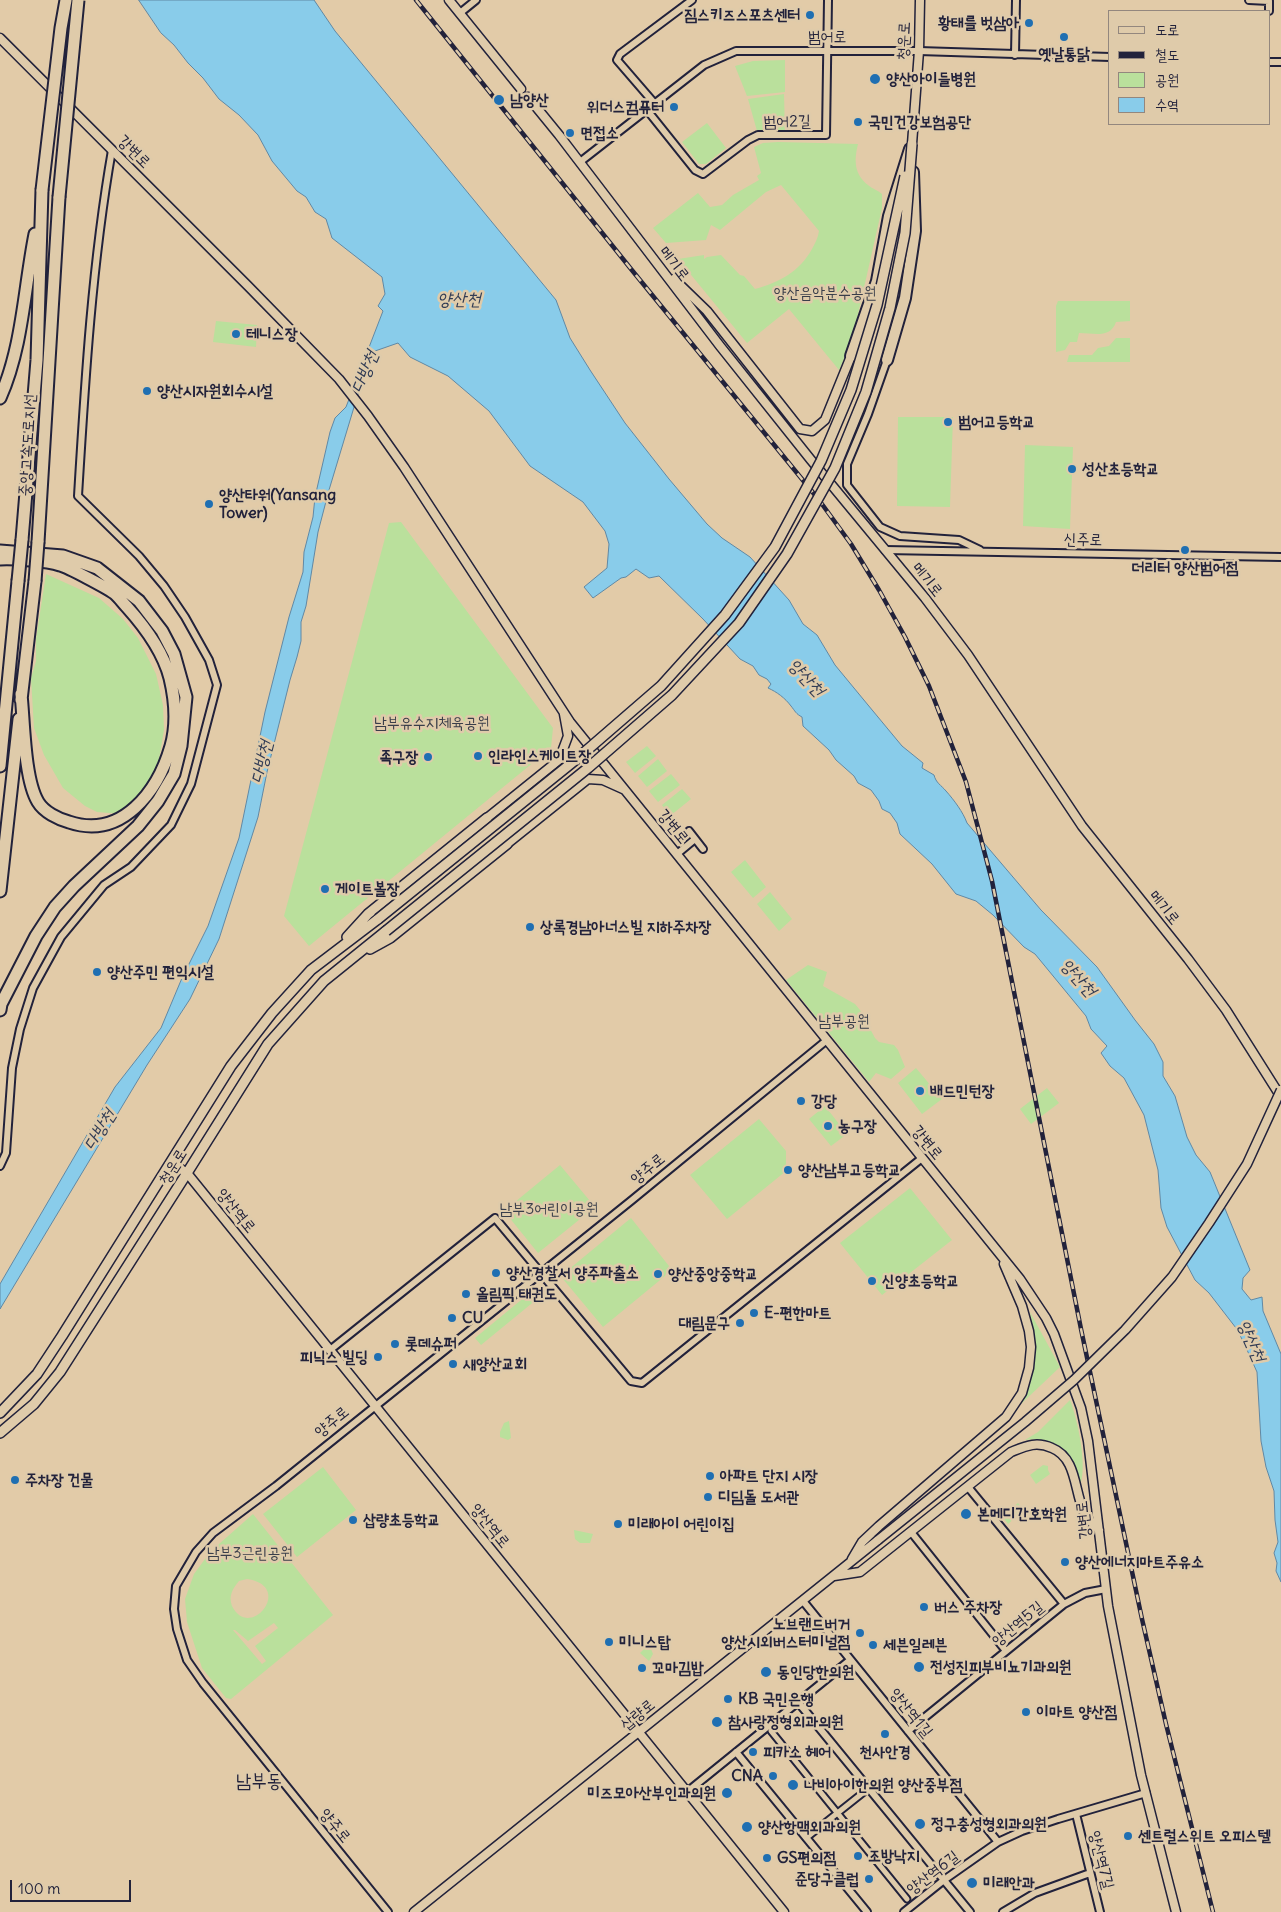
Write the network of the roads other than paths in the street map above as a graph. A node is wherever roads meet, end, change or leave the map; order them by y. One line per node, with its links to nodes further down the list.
1 (66, 0): 24 (highway, 중앙고속도로지선, bridge)
2 (78, 0): 34 (highway, 중앙고속도로지선, bridge)
3 (449, 0): 11 (street)
4 (476, 0): 11 (street)
5 (692, 0): 19 (street)
6 (828, 0): 13 (street)
7 (920, 0): 14 (street, 청운로)
8 (1016, 0): 15 (street)
9 (1249, 0): 10 (street)
10 (1269, 10)
11 (460, 13): 17 (street)
12 (0, 38): 22 (street, 강변로)
13 (827, 50): 14 (street, 범어로); 19 (street, 범어로); 20 (street, 범어2길)
14 (919, 50): 15 (street, 범어로); 21 (street, 청운로)
15 (1015, 55): 16 (street, 범어로)
16 (1108, 58)
17 (522, 88)
18 (528, 97): 23 (street, 메기로)
19 (655, 104): 20 (street, 범어로)
20 (647, 110): 23 (street, 범어로)
21 (912, 144): 26 (main road); 27 (main road); 45 (main road, 청운로, bridge); 46 (main road, 청운로, bridge)
22 (112, 150): 35 (street, 강변로); 53 (street)
23 (580, 162): 25 (street, 메기로)
24 (42, 195): 28 (highway); 36 (highway, 중앙고속도로지선, bridge)
25 (651, 256): 26 (street); 29 (street, 메기로)
26 (852, 356)
27 (887, 360): 31 (street)
28 (0, 398)
29 (885, 550): 31 (street, 신주로); 50 (street, 메기로)
30 (0, 551): 47 (highway)
31 (983, 552): 32 (street, 신주로)
32 (1281, 557)
33 (0, 559): 34 (highway)
34 (21, 694): 44 (highway, 중앙고속도로지선)
35 (564, 712): 37 (street, 강변로); 38 (street)
36 (0, 766)
37 (625, 790): 41 (street); 43 (street, 강변로)
38 (487, 818): 45 (main road)
39 (689, 831): 40 (street)
40 (696, 839): 42 (street); 43 (street)
41 (507, 844): 46 (main road)
42 (703, 849)
43 (677, 854): 48 (street, 강변로)
44 (0, 891)
45 (335, 952): 52 (main road, 청운로)
46 (350, 959): 54 (main road, 청운로)
47 (0, 1010)
48 (827, 1040): 51 (street, 강변로); 56 (street, 양주로)
49 (1281, 1090): 64 (street, 삽량로, bridge)
50 (1281, 1097)
51 (922, 1158): 55 (street, 강변로); 56 (street)
52 (171, 1163): 54 (street, 양산역로); 59 (main road, 청운로)
53 (0, 1166)
54 (187, 1173): 57 (street, 양산역로); 60 (main road, 청운로)
55 (1000, 1256): 62 (street, 강변로); 64 (street)
56 (540, 1274): 57 (street); 58 (street, 양주로)
57 (330, 1350): 58 (street, 양산역로)
58 (374, 1405): 74 (street, 양산역로); 86 (street, 양주로)
59 (0, 1413)
60 (0, 1433)
61 (968, 1487): 62 (street); 63 (street); 68 (street)
62 (1099, 1530): 66 (street, 강변로)
63 (911, 1532): 65 (street); 69 (street)
64 (849, 1563): 65 (street, 삽량로)
65 (832, 1577): 67 (street, 삽량로)
66 (1106, 1589): 68 (street, 양산역5길); 78 (street, 강변로)
67 (803, 1601): 70 (street, 양산역1길); 74 (street, 삽량로)
68 (1064, 1604): 69 (street, 양산역5길)
69 (1006, 1651): 73 (street, 양산역5길)
70 (850, 1660): 71 (street); 73 (street, 양산역1길)
71 (798, 1702): 75 (street); 76 (street)
72 (771, 1731): 79 (street)
73 (908, 1731): 82 (street, 양산역1길)
74 (639, 1732): 77 (street, 양산역로); 87 (street, 삽량로)
75 (736, 1752): 77 (street); 81 (street)
76 (869, 1788): 79 (street); 84 (street)
77 (687, 1792): 88 (street, 양산역로)
78 (1146, 1793): 80 (street, 양산역6길); 94 (street, 강변로)
79 (838, 1813): 81 (street); 85 (street)
80 (1076, 1814): 82 (street, 양산역6길); 83 (street, 양산역7길)
81 (806, 1838): 89 (street)
82 (998, 1842): 84 (street, 양산역6길)
83 (1090, 1873): 92 (street); 93 (street, 양산역7길)
84 (944, 1880): 90 (street, 양산역6길); 91 (street)
85 (908, 1898)
86 (388, 1912)
87 (414, 1912)
88 (784, 1912)
89 (868, 1912)
90 (904, 1912)
91 (970, 1912)
92 (1003, 1912)
93 (1100, 1912)
94 (1176, 1912)

